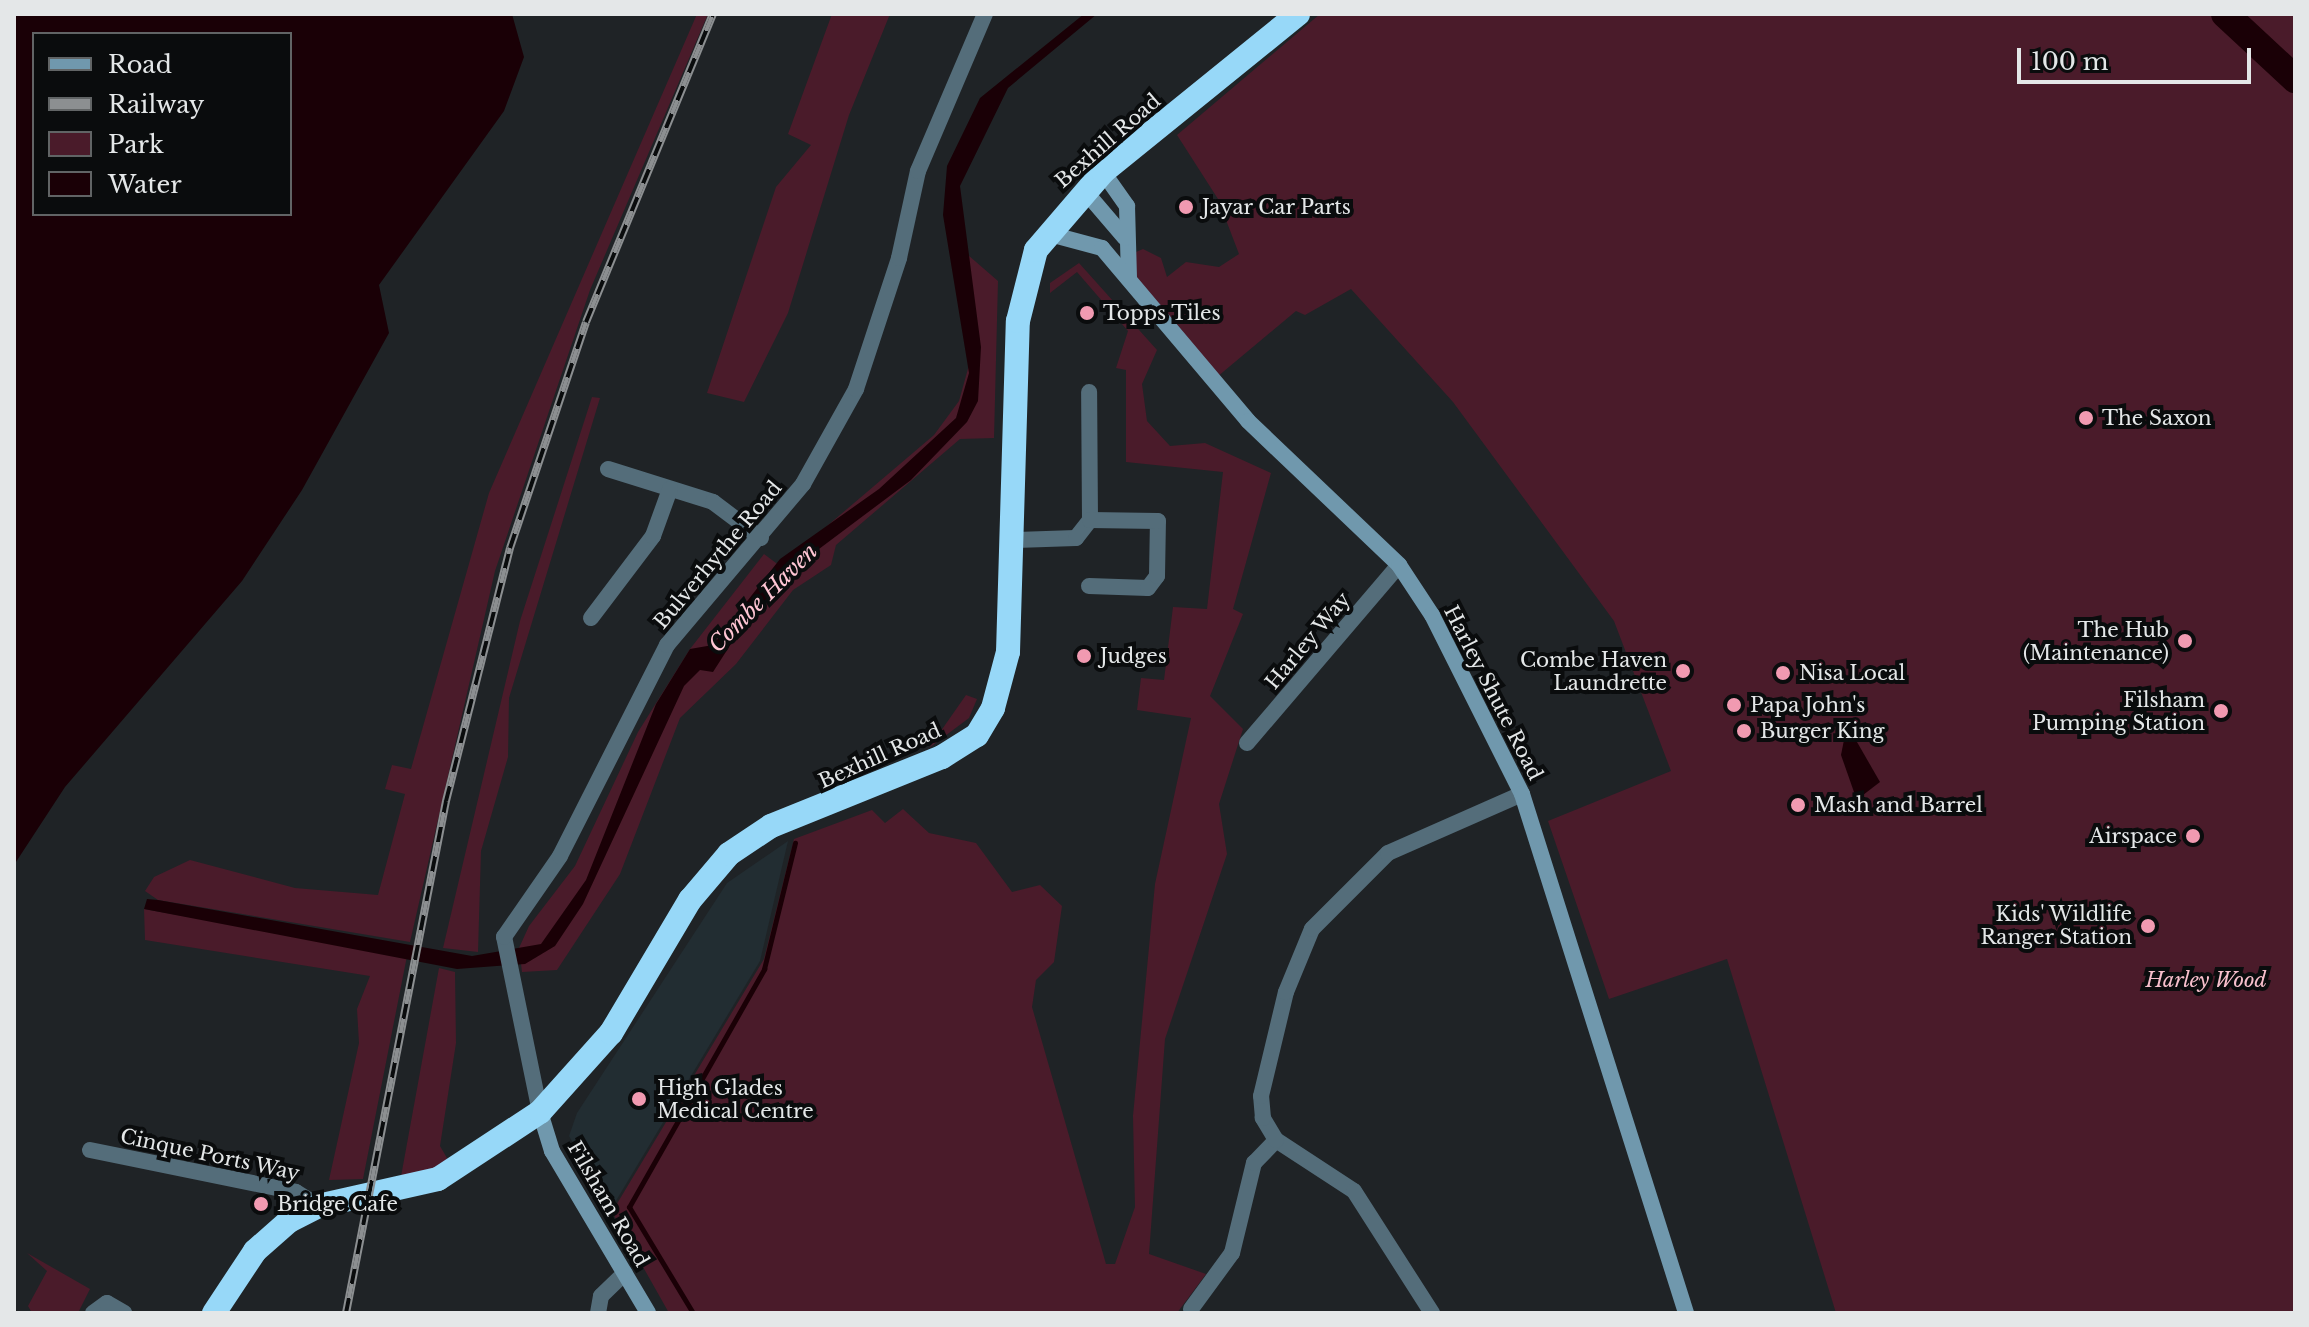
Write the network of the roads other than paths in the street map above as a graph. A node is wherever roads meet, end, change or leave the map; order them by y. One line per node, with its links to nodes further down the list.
1 (985, 14): 12 (street, Bulverhythe Road)
2 (1298, 14): 3 (highway, Bexhill Road)
3 (1103, 172): 4 (highway, Bexhill Road); 6 (main road)
4 (1084, 190): 5 (highway, Bexhill Road); 6 (main road)
5 (1046, 233): 7 (main road, Harley Shute Road); 13 (highway, Bexhill Road)
6 (1125, 238): 7 (main road)
7 (1130, 279): 14 (main road, Harley Shute Road)
8 (1089, 392): 11 (street)
9 (608, 469): 10 (street)
10 (670, 489): 12 (street); 16 (street)
11 (1090, 520): 13 (street); 15 (street)
12 (761, 538): 19 (street, Bulverhythe Road)
13 (1015, 540): 19 (highway, Bexhill Road)
14 (1399, 565): 17 (street, Harley Way); 18 (main road, Harley Shute Road)
15 (1089, 586)
16 (591, 618)
17 (1247, 743)
18 (1522, 794): 20 (street); 31 (main road, Harley Shute Road)
19 (540, 1112): 22 (highway, Bexhill Road); 23 (main road, Filsham Road)
20 (1276, 1140): 24 (street); 30 (street)
21 (90, 1150): 22 (street, Cinque Ports Way)
22 (318, 1206): 27 (highway, Bexhill Road)
23 (625, 1273): 28 (street); 29 (main road, Filsham Road)
24 (1191, 1309)
25 (93, 1313): 26 (street)
26 (124, 1313)
27 (214, 1313)
28 (598, 1313)
29 (648, 1313)
30 (1432, 1313)
31 (1686, 1313)

